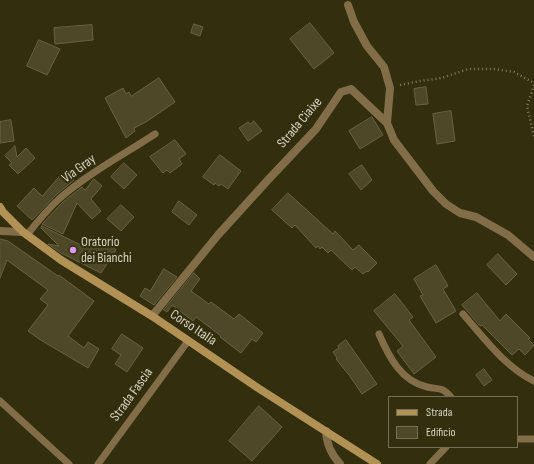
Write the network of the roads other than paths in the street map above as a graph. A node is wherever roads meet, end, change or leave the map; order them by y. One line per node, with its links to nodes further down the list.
1 (348, 4): 2 (street)
2 (387, 123): 7 (street, Strada Ciaixe); 9 (street, Strada Ciaixe)
3 (155, 134): 6 (lane, Via Gray)
4 (0, 207): 6 (main road, Corso Italia)
5 (0, 231): 6 (street)
6 (25, 233): 9 (main road, Corso Italia)
7 (534, 257)
8 (463, 314): 12 (lane)
9 (152, 316): 11 (main road, Corso Italia)
10 (379, 334): 13 (lane)
11 (188, 341): 15 (main road, Corso Italia); 20 (lane, Strada Fascia)
12 (534, 381)
13 (450, 396)
14 (0, 401): 19 (lane)
15 (326, 431): 21 (street); 22 (main road, Corso Italia)
16 (518, 439): 17 (lane)
17 (534, 439)
18 (445, 448): 23 (lane)
19 (69, 464)
20 (98, 464)
21 (340, 464)
22 (377, 464)
23 (430, 464)

